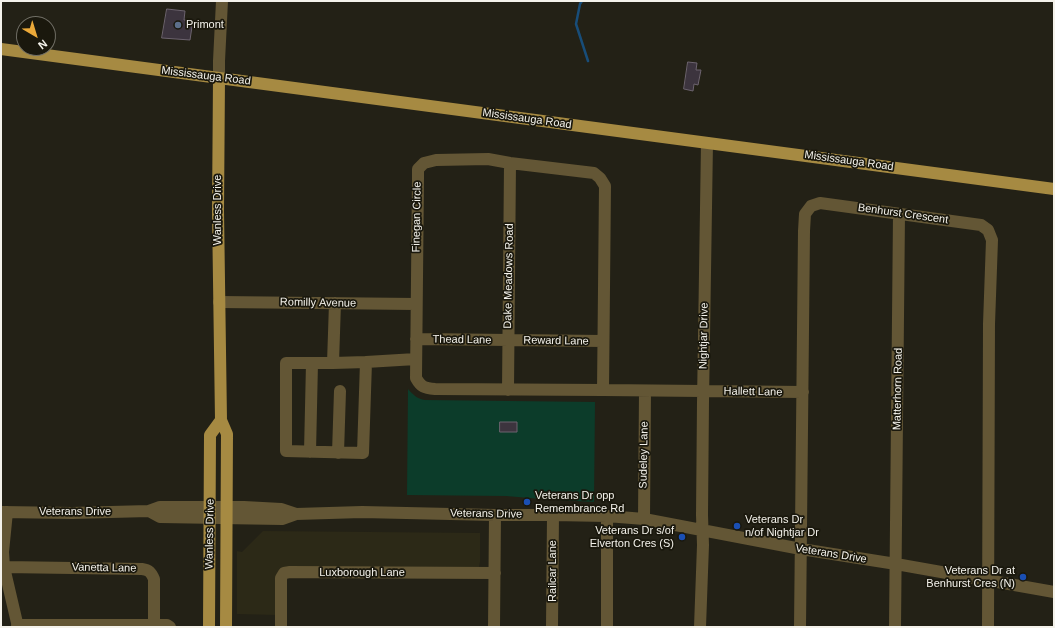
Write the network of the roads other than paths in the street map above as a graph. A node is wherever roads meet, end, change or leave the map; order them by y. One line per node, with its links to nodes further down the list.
1 (222, 1): 3 (street, Wanless Drive)
2 (1, 49): 3 (main road, Mississauga Road)
3 (219, 78): 4 (main road, Mississauga Road); 8 (main road, Wanless Drive)
4 (707, 143): 6 (main road, Mississauga Road); 22 (street, Nightjar Drive)
5 (510, 163): 10 (street, Finegan Circle); 12 (street, Dake Meadows Road); 13 (street, Finegan Circle)
6 (1054, 188)
7 (899, 214): 23 (street, Benhurst Crescent); 36 (street, Matterhorn Road); 39 (street, Benhurst Crescent)
8 (219, 302): 9 (street, Romilly Avenue); 24 (main road, Wanless Drive)
9 (334, 303): 10 (street, Romilly Avenue); 15 (street)
10 (416, 304): 11 (street, Finegan Circle)
11 (416, 339): 12 (street, Thead Lane); 14 (street, Finegan Circle)
12 (508, 341): 13 (street, Reward Lane); 18 (street, Dake Meadows Road)
13 (603, 342): 19 (street, Finegan Circle)
14 (416, 359): 16 (street); 18 (street, Finegan Circle)
15 (333, 362): 16 (street); 17 (street)
16 (366, 362): 26 (street)
17 (312, 363): 25 (street); 25 (street)
18 (508, 390): 19 (street, Finegan Circle)
19 (603, 390): 21 (street, Finegan Circle)
20 (340, 391): 26 (street)
21 (645, 391): 22 (street, Finegan Circle); 33 (street, Sudeley Lane)
22 (703, 392): 23 (street, Hallett Lane); 34 (street, Nightjar Drive)
23 (803, 392): 35 (street, Benhurst Crescent)
24 (221, 420): 28 (main road, Wanless Drive); 29 (main road, Wanless Drive)
25 (310, 452): 26 (street)
26 (338, 453)
27 (4, 512): 28 (street, Veterans Drive); 37 (street)
28 (210, 512): 29 (street, Veterans Drive); 44 (main road, Wanless Drive)
29 (226, 512): 30 (street, Veterans Drive); 45 (main road, Wanless Drive)
30 (495, 515): 31 (street, Veterans Drive); 38 (street)
31 (553, 515): 32 (street, Veterans Drive); 48 (street, Railcar Lane)
32 (607, 516): 33 (street, Veterans Drive); 49 (street)
33 (644, 519): 34 (street, Veterans Drive)
34 (703, 530): 35 (street, Veterans Drive); 50 (street, Nightjar Drive)
35 (801, 549): 36 (street, Veterans Drive); 51 (street, Benhurst Crescent)
36 (896, 564): 39 (street, Veterans Drive); 52 (street, Matterhorn Road)
37 (4, 567): 41 (street, Vanetta Lane); 42 (street)
38 (495, 573): 46 (street, Luxborough Lane); 47 (street)
39 (988, 580): 40 (street, Veterans Drive); 53 (street, Benhurst Crescent)
40 (1054, 592)
41 (154, 625): 42 (street); 43 (street)
42 (18, 626)
43 (170, 627)
44 (209, 627)
45 (226, 627)
46 (281, 627)
47 (494, 627)
48 (552, 627)
49 (607, 627)
50 (700, 627)
51 (800, 627)
52 (895, 627)
53 (988, 627)

